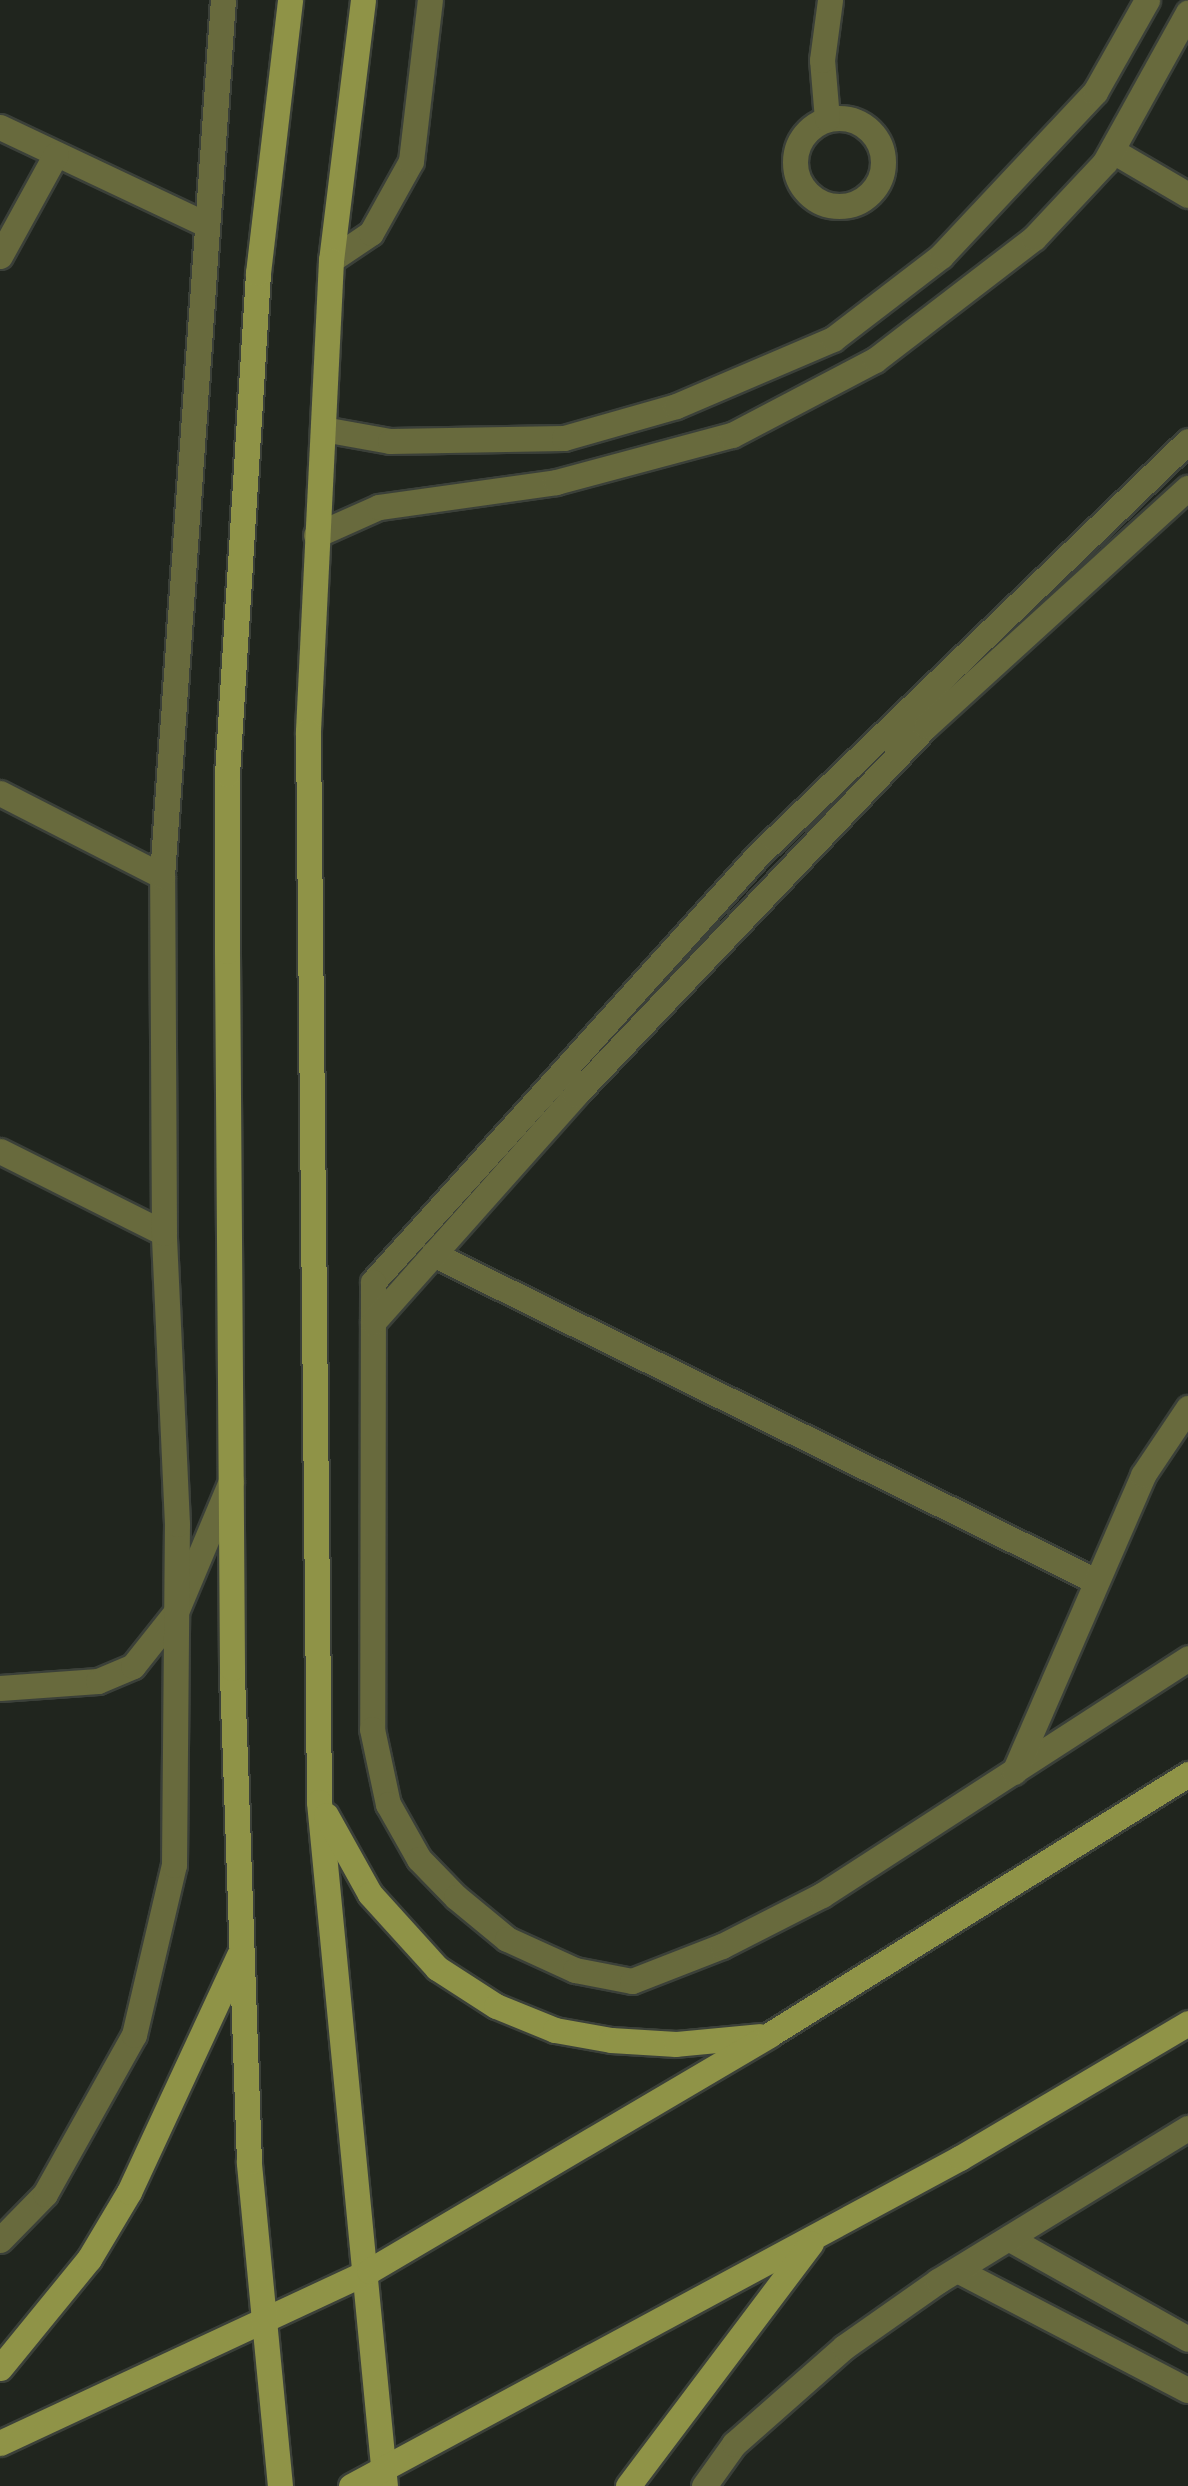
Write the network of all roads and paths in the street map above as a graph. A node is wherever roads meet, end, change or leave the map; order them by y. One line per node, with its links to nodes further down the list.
1 (222, 0): 13 (street)
2 (290, 0): 27 (main road)
3 (363, 0): 15 (main road)
4 (430, 0): 15 (street)
5 (830, 0): 8 (street)
6 (1147, 0): 16 (street)
7 (1188, 12): 10 (street)
8 (826, 119)
9 (0, 127): 11 (street)
10 (1112, 151): 12 (street); 19 (street)
11 (56, 154): 13 (street); 14 (street)
12 (1188, 196)
13 (205, 224): 21 (street)
14 (0, 256)
15 (331, 260): 16 (main road)
16 (323, 429): 19 (main road)
17 (1188, 441): 25 (street)
18 (1188, 488): 24 (street)
19 (316, 534): 34 (main road)
20 (0, 793): 21 (street)
21 (162, 876): 23 (street)
22 (0, 1151): 23 (street)
23 (164, 1233): 29 (street)
24 (433, 1254): 25 (street); 28 (street)
25 (373, 1322): 32 (street)
26 (1188, 1408): 28 (street)
27 (231, 1481): 29 (street); 35 (main road)
28 (1094, 1580): 32 (street)
29 (176, 1612): 31 (street); 41 (street)
30 (1188, 1658): 32 (street)
31 (0, 1688)
32 (1014, 1772)
33 (1188, 1774): 37 (main road)
34 (319, 1802): 37 (main road); 43 (main road)
35 (242, 1948): 44 (main road); 46 (main road)
36 (1188, 2022): 39 (main road)
37 (768, 2035): 43 (main road)
38 (1188, 2128): 40 (street)
39 (817, 2236): 49 (main road); 52 (main road)
40 (1010, 2238): 42 (street); 45 (street)
41 (0, 2240)
42 (957, 2270): 47 (street); 53 (street)
43 (368, 2271): 44 (main road); 49 (main road)
44 (261, 2321): 48 (main road); 50 (main road)
45 (1188, 2338)
46 (0, 2368)
47 (1188, 2390)
48 (0, 2444)
49 (383, 2479): 51 (main road)
50 (280, 2486)
51 (351, 2486)
52 (628, 2486)
53 (704, 2486)

